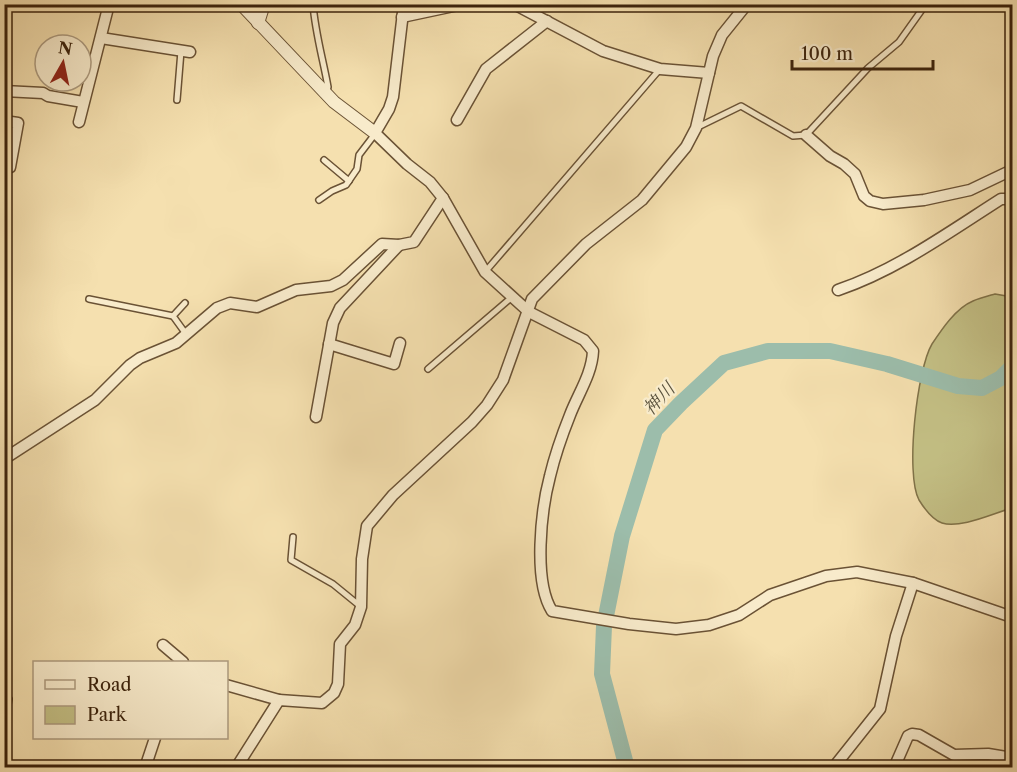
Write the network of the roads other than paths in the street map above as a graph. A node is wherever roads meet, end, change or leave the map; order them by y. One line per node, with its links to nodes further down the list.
1 (109, 4): 14 (street)
2 (241, 4): 13 (street)
3 (264, 4): 13 (street)
4 (313, 4): 19 (lane)
5 (404, 4): 11 (street)
6 (464, 4): 11 (street)
7 (514, 4): 10 (street)
8 (747, 4): 17 (street)
9 (926, 4): 27 (lane)
10 (534, 8): 12 (street)
11 (402, 17): 26 (street)
12 (547, 21): 16 (street); 22 (street)
13 (258, 23): 19 (street)
14 (101, 38): 15 (street); 21 (street)
15 (185, 52): 20 (lane)
16 (660, 69): 17 (street); 36 (lane)
17 (709, 73): 25 (street)
18 (4, 91): 21 (street)
19 (326, 94): 26 (street)
20 (177, 100)
21 (83, 102): 24 (street)
22 (457, 120)
23 (4, 121): 29 (street)
24 (79, 122)
25 (696, 128): 27 (lane); 41 (street)
26 (375, 133): 31 (lane); 32 (street)
27 (806, 135): 30 (street)
28 (324, 160): 31 (lane)
29 (4, 167)
30 (1012, 170)
31 (349, 181): 34 (lane)
32 (443, 198): 35 (street); 36 (street)
33 (1012, 199): 37 (street)
34 (319, 200)
35 (399, 245): 43 (street); 45 (street)
36 (485, 272): 38 (street)
37 (838, 290)
38 (512, 297): 41 (street); 46 (lane)
39 (89, 299): 42 (lane)
40 (185, 303): 42 (lane)
41 (529, 312): 50 (street); 51 (street)
42 (173, 316): 43 (lane)
43 (187, 335): 48 (street)
44 (400, 343): 45 (street)
45 (329, 344): 47 (street)
46 (428, 369)
47 (316, 417)
48 (4, 459)
49 (293, 537): 51 (lane)
50 (913, 583): 52 (street); 61 (street)
51 (362, 607): 57 (street)
52 (1012, 617)
53 (163, 645): 54 (street)
54 (181, 661)
55 (228, 686): 57 (street)
56 (4, 692): 58 (lane)
57 (279, 699): 63 (street)
58 (4, 726)
59 (155, 739): 62 (street)
60 (1012, 758): 64 (street)
61 (836, 765)
62 (145, 768)
63 (236, 768)
64 (894, 768)

